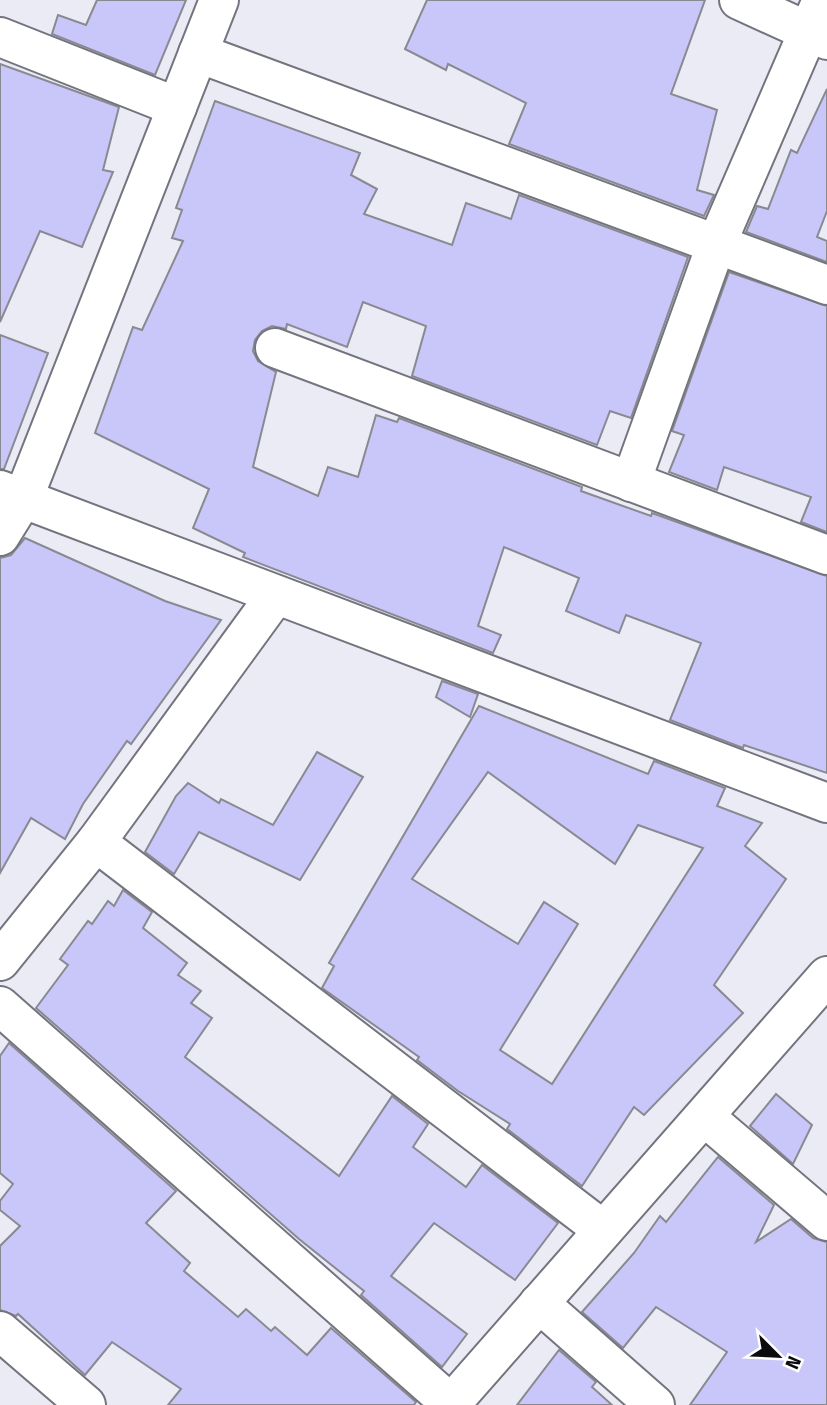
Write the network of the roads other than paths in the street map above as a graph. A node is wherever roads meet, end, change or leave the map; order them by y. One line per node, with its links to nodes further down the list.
1 (219, 0): 5 (street)
2 (738, 0): 3 (street)
3 (819, 23): 7 (street)
4 (0, 37): 6 (street)
5 (198, 53): 6 (street); 7 (street)
6 (177, 107): 11 (street)
7 (716, 245): 8 (street); 10 (street)
8 (827, 285)
9 (275, 348): 10 (street)
10 (631, 482): 13 (street)
11 (11, 494): 12 (street); 14 (street)
12 (0, 536)
13 (827, 555)
14 (276, 595): 15 (street); 16 (street)
15 (827, 803)
16 (96, 842): 17 (street); 22 (street)
17 (0, 961)
18 (827, 975): 20 (street)
19 (0, 1006): 26 (street)
20 (705, 1117): 21 (street); 22 (street)
21 (827, 1221)
22 (603, 1230): 23 (street)
23 (539, 1303): 26 (street); 27 (street)
24 (0, 1331): 25 (street)
25 (74, 1402)
26 (450, 1404)
27 (655, 1405)

